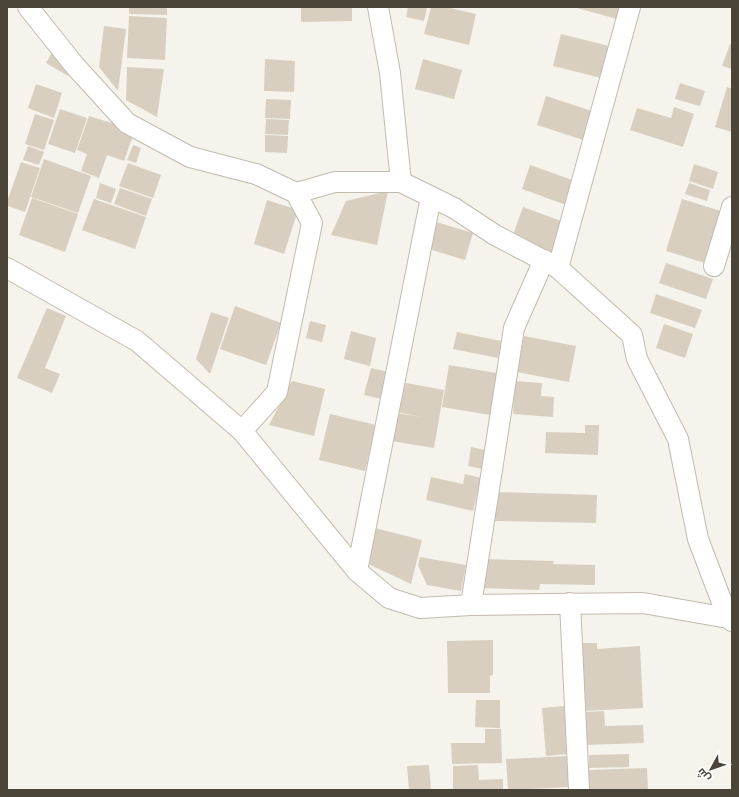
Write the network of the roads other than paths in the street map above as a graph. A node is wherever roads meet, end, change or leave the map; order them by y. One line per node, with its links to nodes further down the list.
1 (28, 7): 5 (street)
2 (378, 7): 4 (street)
3 (630, 7): 8 (street)
4 (401, 182): 5 (street); 6 (street)
5 (296, 193): 11 (street)
6 (431, 197): 8 (street); 12 (street)
7 (732, 207): 9 (street)
8 (551, 264): 14 (street); 15 (street)
9 (714, 266)
10 (7, 268): 11 (street)
11 (242, 431): 12 (street)
12 (357, 570): 14 (street)
13 (570, 603): 14 (street); 15 (street); 16 (street)
14 (471, 605)
15 (730, 620)
16 (579, 790)

